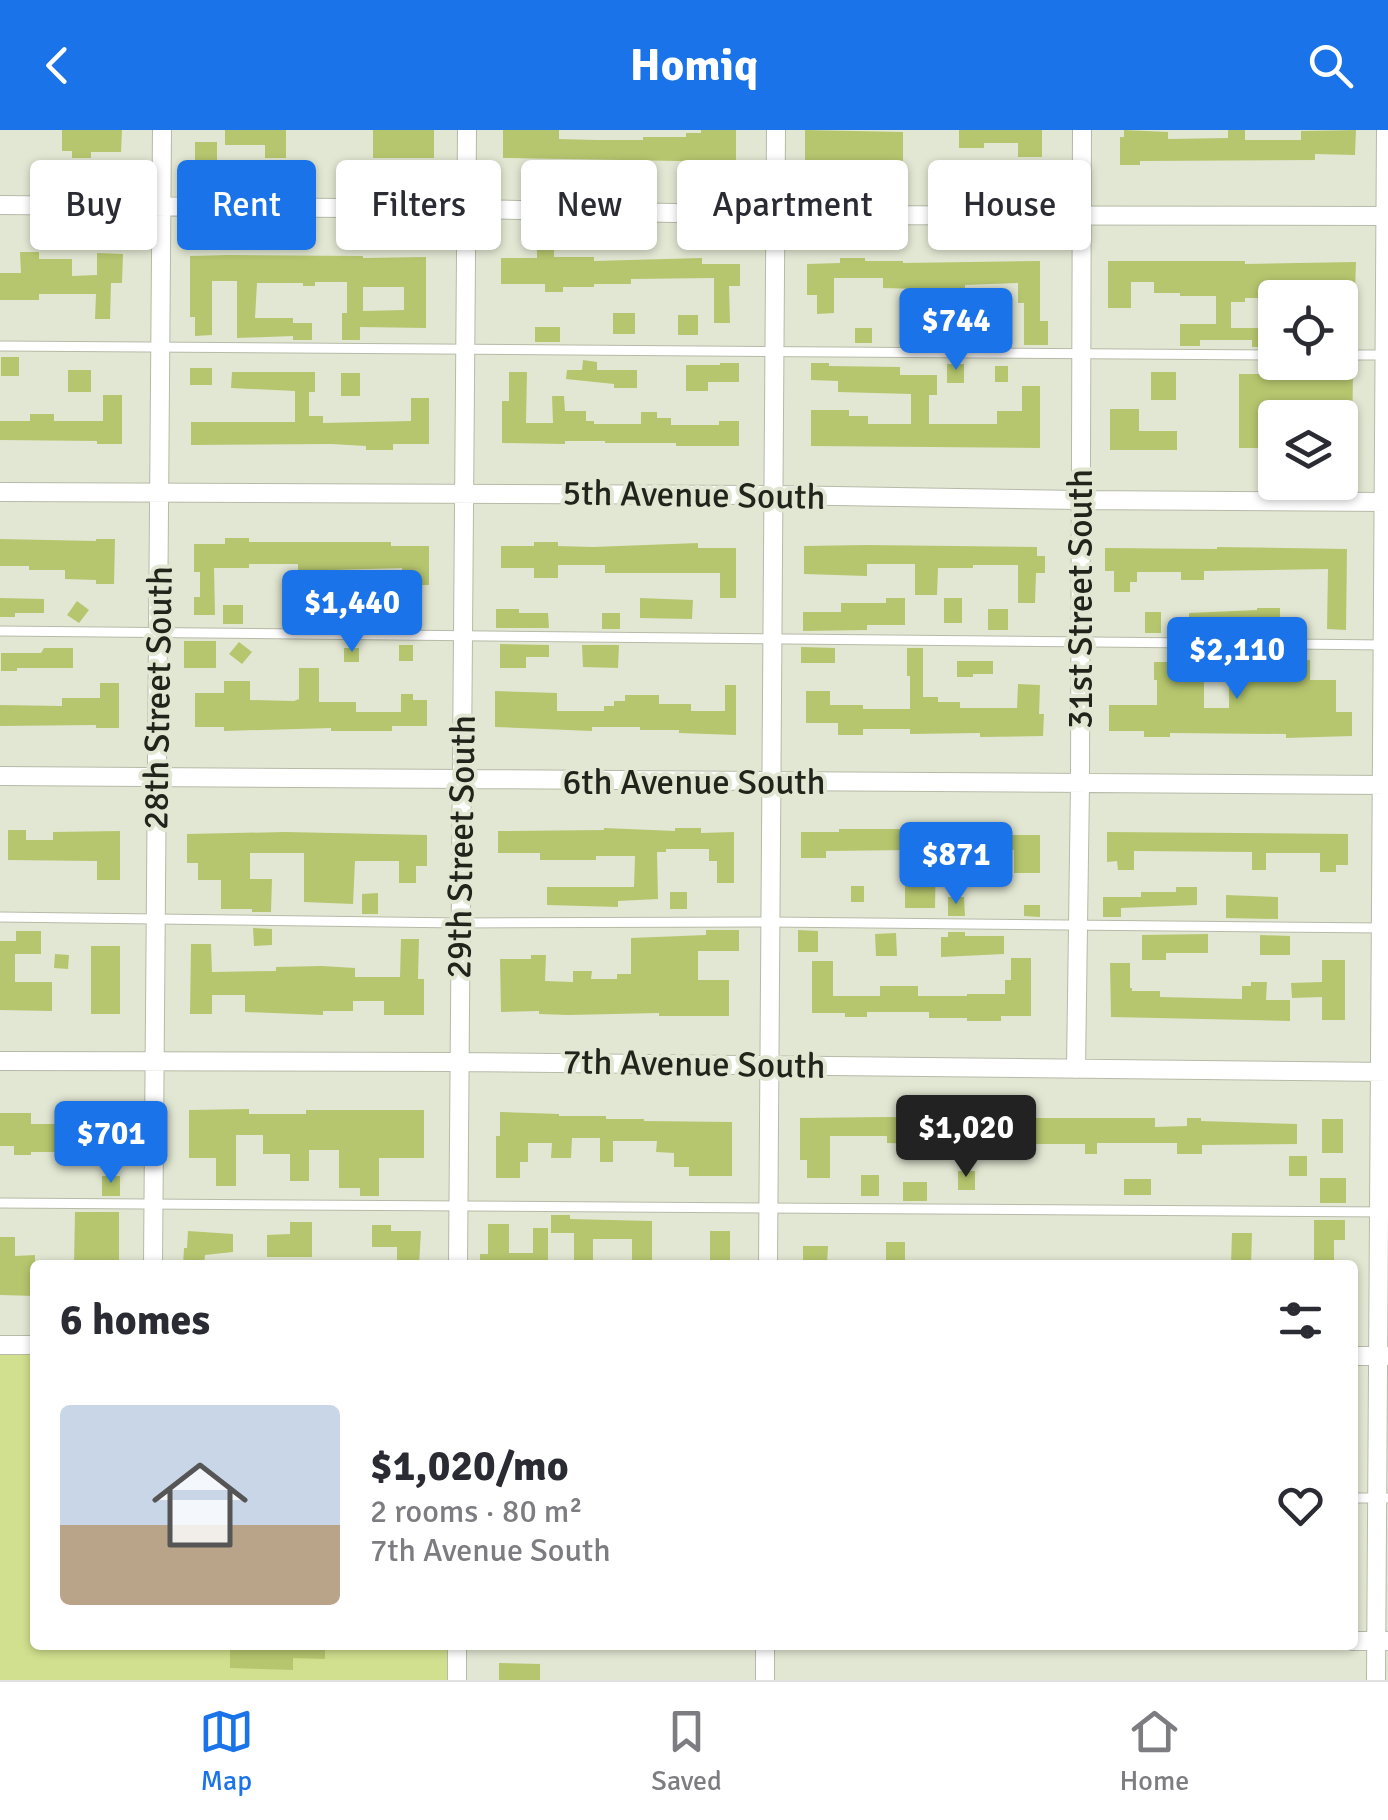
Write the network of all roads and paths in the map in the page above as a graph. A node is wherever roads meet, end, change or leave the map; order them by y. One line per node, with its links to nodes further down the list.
1 (162, 130): 10 (street, 28th Street South)
2 (466, 130): 6 (street, 29th Street South)
3 (776, 130): 7 (street)
4 (1082, 130): 8 (street, 31st Street South)
5 (1386, 130): 15 (street)
6 (466, 160)
7 (776, 160)
8 (1082, 160)
9 (0, 205): 10 (street)
10 (162, 207): 11 (street); 20 (street, 28th Street South)
11 (336, 208)
12 (501, 210): 13 (street)
13 (677, 213)
14 (1091, 214): 15 (street)
15 (1387, 216): 26 (street)
16 (466, 250): 21 (street, 29th Street South)
17 (776, 250): 22 (street)
18 (1082, 250): 23 (street, 31st Street South)
19 (0, 346): 20 (lane)
20 (161, 346): 21 (lane); 28 (street, 28th Street South)
21 (465, 349): 22 (lane); 29 (street, 29th Street South)
22 (776, 352): 23 (lane); 30 (street)
23 (1081, 354): 24 (lane); 31 (street, 31st Street South)
24 (1258, 355)
25 (1358, 355): 26 (lane)
26 (1386, 355): 32 (street)
27 (0, 492): 28 (street, 5th Avenue South)
28 (160, 493): 29 (street, 5th Avenue South); 34 (street, 28th Street South)
29 (464, 493): 30 (street, 5th Avenue South); 35 (street, 29th Street South)
30 (775, 495): 31 (street, 5th Avenue South); 36 (street)
31 (1079, 500): 32 (street, 5th Avenue South); 37 (street, 31st Street South)
32 (1386, 502): 38 (street)
33 (0, 630): 34 (lane)
34 (158, 633): 35 (lane); 40 (street, 28th Street South)
35 (463, 637): 36 (lane); 41 (street, 29th Street South)
36 (773, 639): 37 (lane); 42 (street)
37 (1080, 641): 38 (lane); 43 (street, 31st Street South)
38 (1386, 645): 44 (street)
39 (0, 776): 40 (street, 6th Avenue South)
40 (156, 777): 41 (street, 6th Avenue South); 46 (street, 28th Street South)
41 (463, 780): 42 (street, 6th Avenue South); 48 (street, 29th Street South)
42 (772, 782): 43 (street, 6th Avenue South); 47 (street)
43 (1080, 784): 44 (street, 6th Avenue South); 49 (street, 31st Street South)
44 (1385, 785): 50 (street)
45 (0, 917): 46 (lane)
46 (156, 920): 48 (lane); 53 (street, 28th Street South)
47 (770, 922): 48 (lane); 49 (lane); 54 (street)
48 (460, 923): 52 (street, 29th Street South)
49 (1078, 925): 50 (lane); 55 (street, 31st Street South)
50 (1384, 928): 56 (street)
51 (0, 1061): 53 (street, 7th Avenue South)
52 (459, 1062): 53 (street, 7th Avenue South); 54 (street, 7th Avenue South); 59 (street, 29th Street South)
53 (155, 1063): 58 (street, 28th Street South)
54 (769, 1065): 55 (street, 7th Avenue South); 60 (street)
55 (1076, 1068): 56 (street, 7th Avenue South)
56 (1384, 1072): 61 (street)
57 (0, 1203): 58 (lane)
58 (154, 1204): 59 (lane); 62 (street, 28th Street South)
59 (458, 1206): 60 (lane); 63 (street, 29th Street South)
60 (768, 1208): 61 (lane); 64 (street)
61 (1383, 1212): 67 (street)
62 (153, 1260)
63 (458, 1260)
64 (768, 1260)
65 (0, 1344): 66 (street)
66 (30, 1345)
67 (1382, 1356): 68 (street)
68 (1382, 1498): 69 (street)
69 (1382, 1641): 74 (street)
70 (457, 1650): 72 (street)
71 (765, 1650): 73 (street)
72 (456, 1680)
73 (765, 1680)
74 (1376, 1680)

